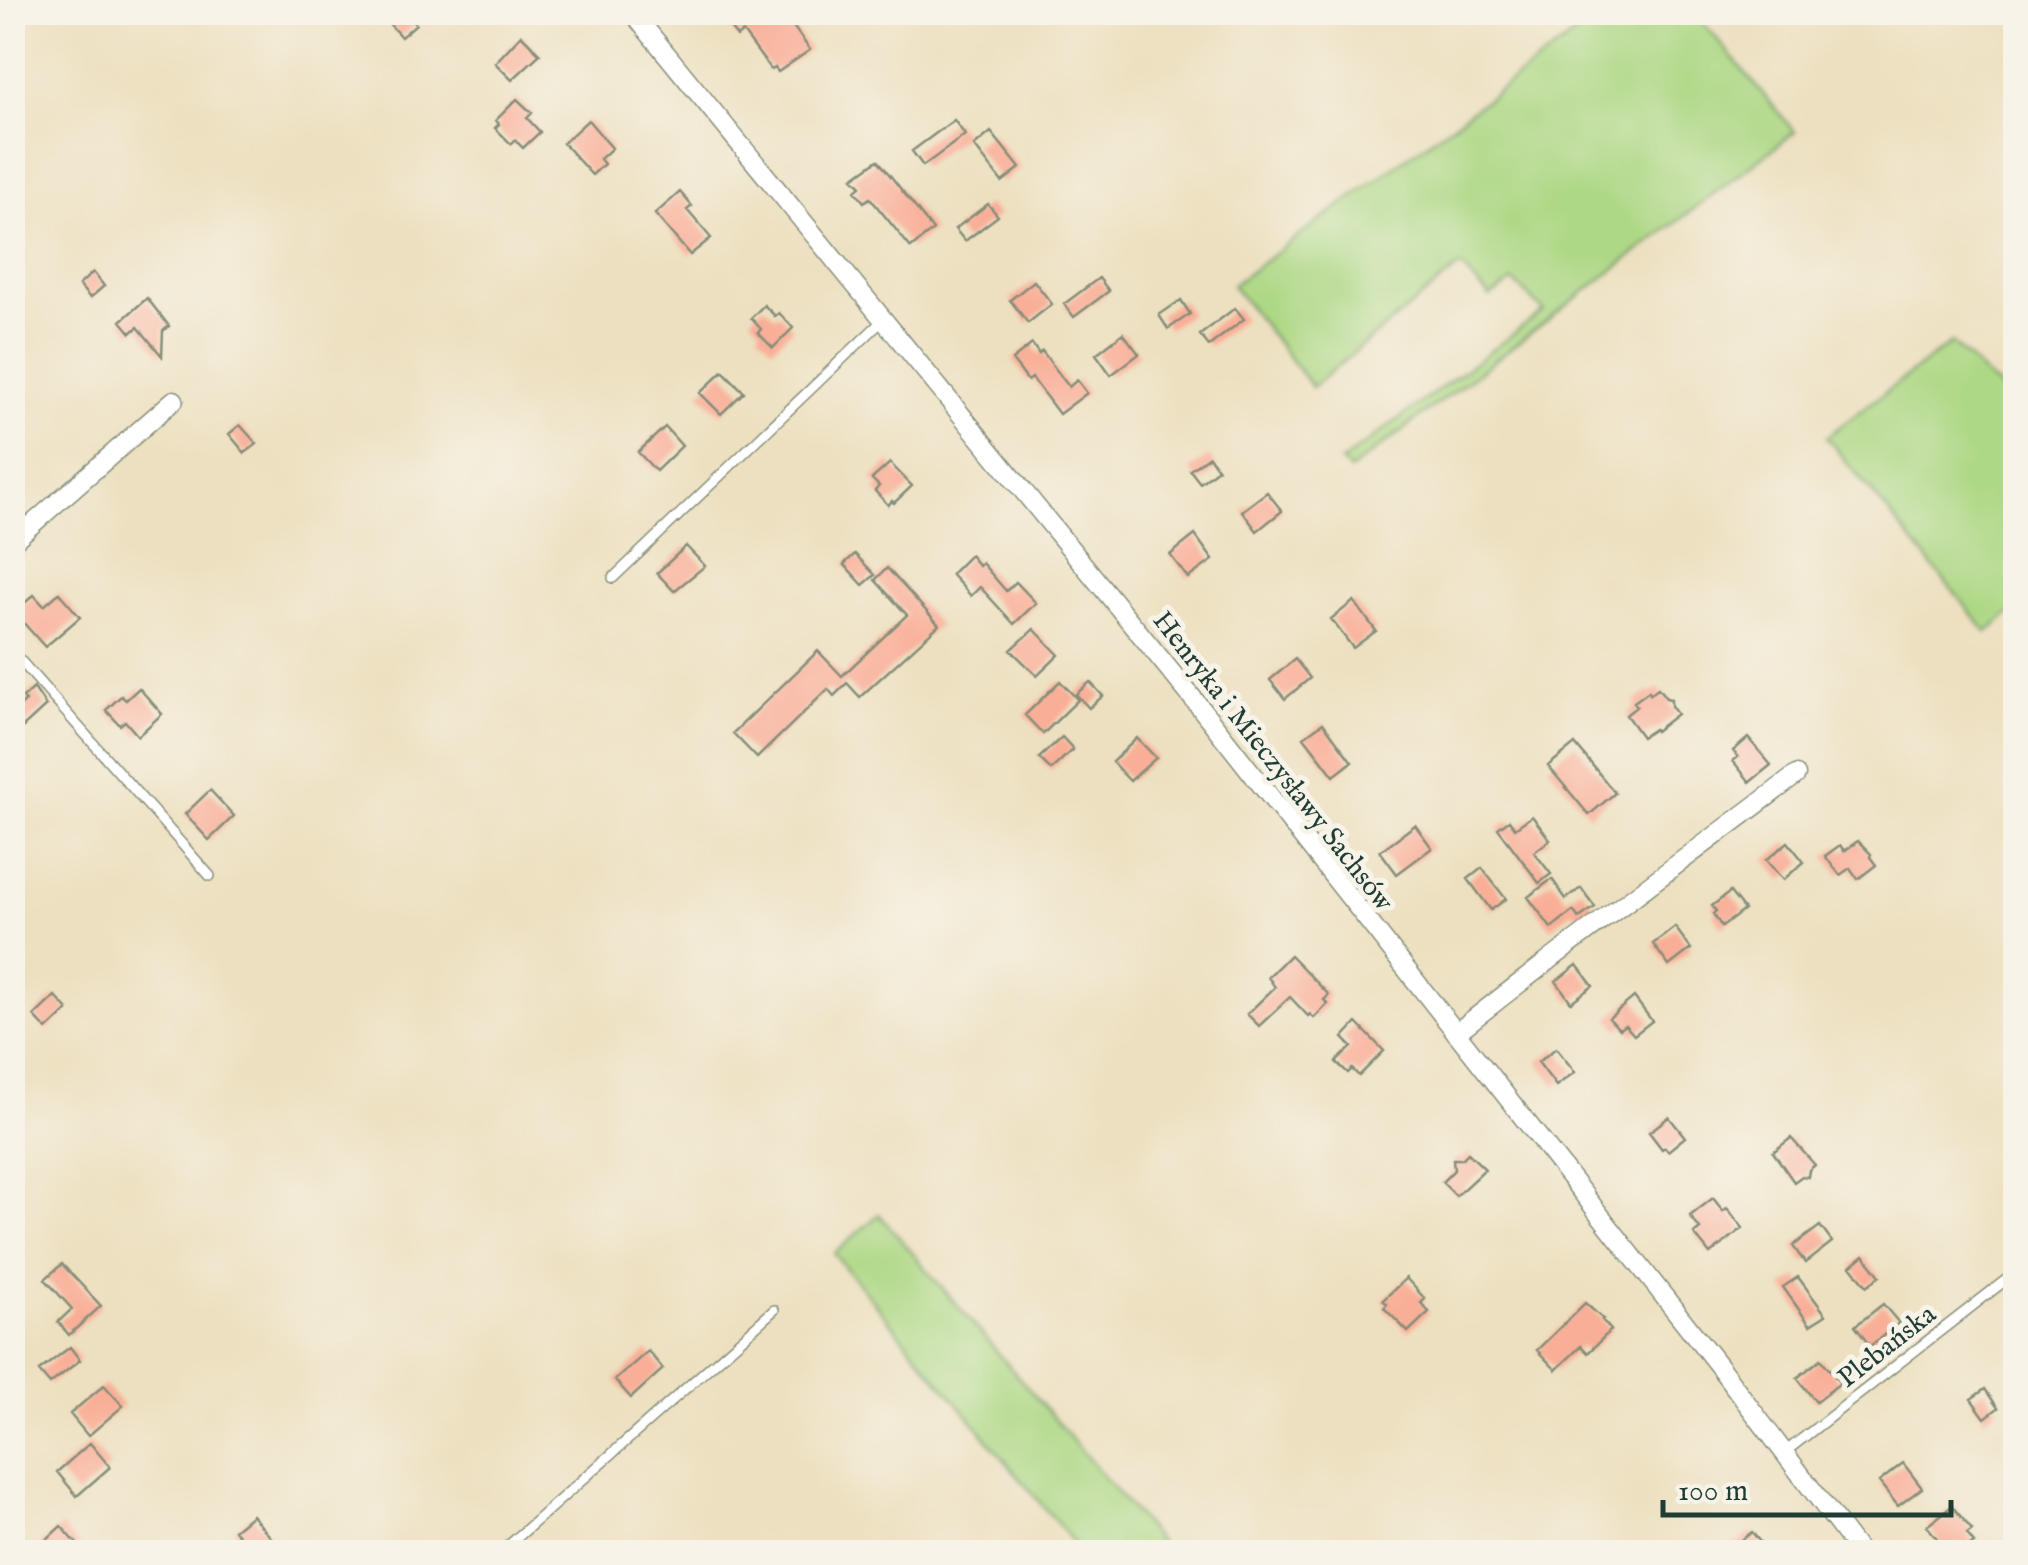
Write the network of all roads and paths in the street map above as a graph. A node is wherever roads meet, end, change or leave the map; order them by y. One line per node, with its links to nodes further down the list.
1 (632, 12): 2 (street, Henryka i Mieczysławy Sachsów)
2 (884, 320): 5 (lane); 9 (street, Henryka i Mieczysławy Sachsów)
3 (174, 400): 4 (street)
4 (12, 542)
5 (613, 578)
6 (12, 651): 8 (lane)
7 (1796, 775): 9 (street)
8 (210, 876)
9 (1456, 1032): 12 (street, Henryka i Mieczysławy Sachsów)
10 (2016, 1272): 12 (lane, Plebańska)
11 (774, 1310): 13 (lane)
12 (1784, 1452): 14 (street, Henryka i Mieczysławy Sachsów)
13 (502, 1552)
14 (1859, 1552)

